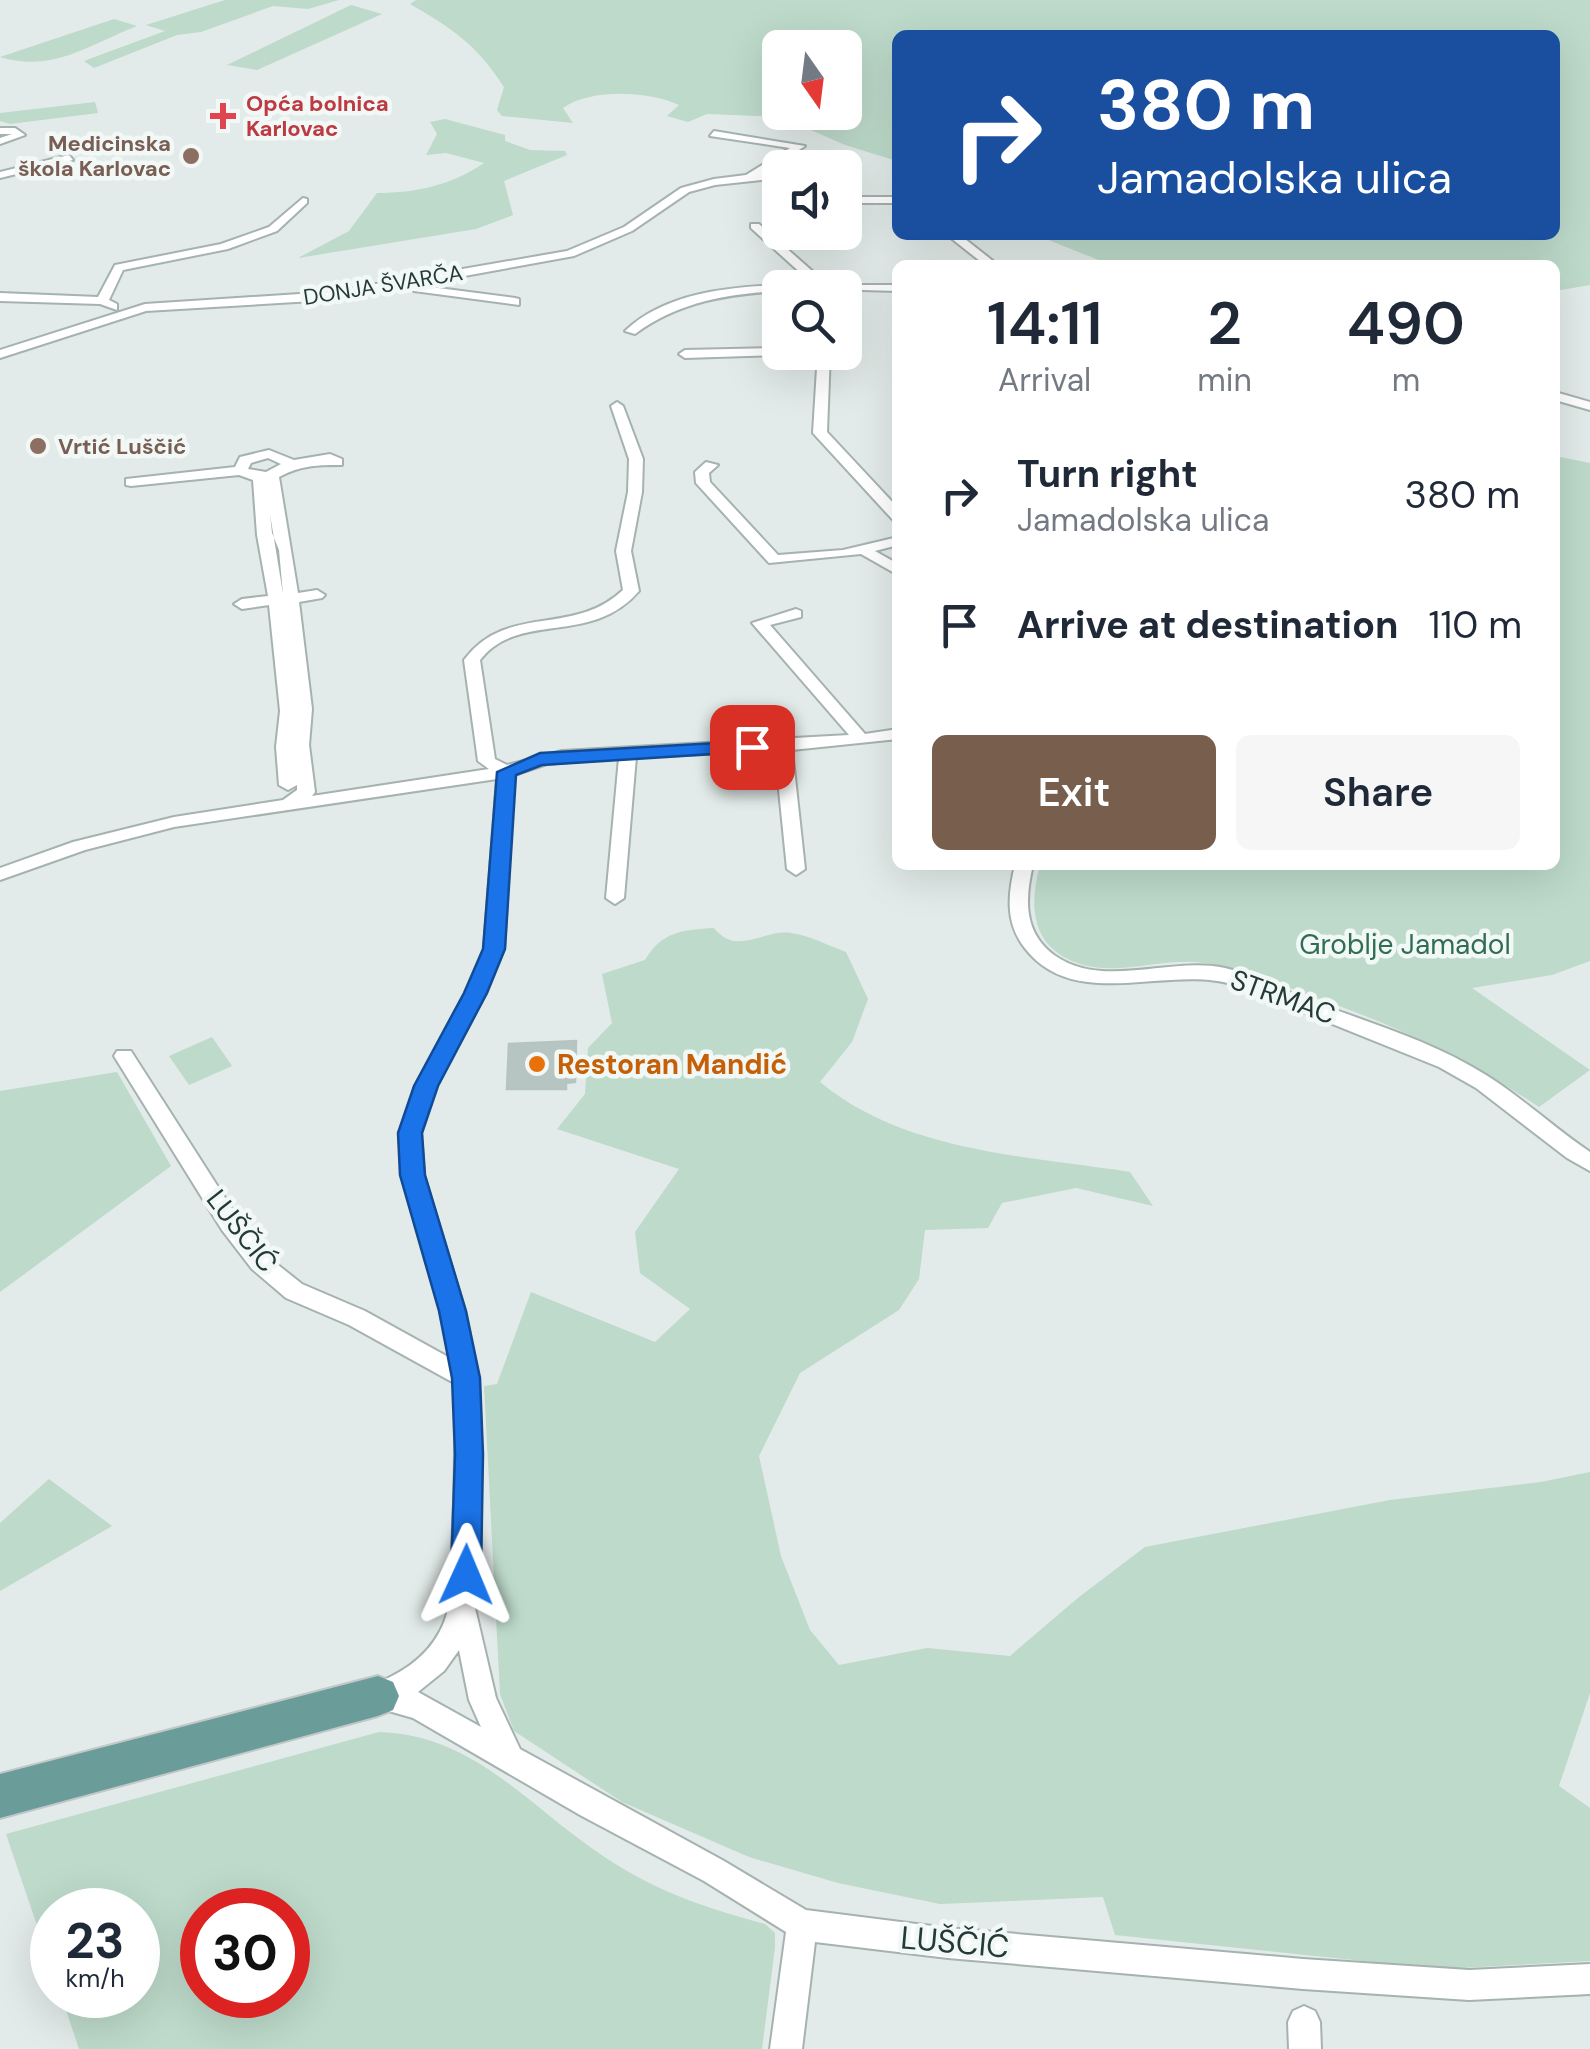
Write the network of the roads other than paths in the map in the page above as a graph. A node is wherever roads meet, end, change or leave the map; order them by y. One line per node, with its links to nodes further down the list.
1 (0, 131): 3 (street)
2 (714, 134): 6 (street)
3 (0, 142)
4 (69, 158): 5 (street)
5 (0, 174)
6 (750, 177): 7 (street); 15 (street, DONJA ŠVARČA)
7 (762, 177)
8 (862, 200): 9 (street)
9 (892, 200)
10 (302, 201): 20 (street)
11 (755, 226): 14 (street)
12 (960, 240): 13 (street)
13 (986, 260)
14 (805, 270)
15 (392, 285): 21 (street); 22 (street, DONJA ŠVARČA)
16 (862, 288): 17 (street)
17 (892, 288)
18 (762, 289): 23 (street)
19 (0, 297): 20 (street)
20 (102, 301): 22 (street)
21 (515, 302)
22 (124, 312): 25 (street, DONJA ŠVARČA)
23 (631, 331)
24 (762, 352): 26 (street)
25 (0, 354)
26 (685, 354)
27 (823, 370): 37 (street)
28 (1560, 397): 30 (street)
29 (617, 406): 49 (street)
30 (1590, 406)
31 (287, 462): 32 (street); 34 (street); 35 (street)
32 (336, 462)
33 (712, 465): 39 (street)
34 (241, 468): 35 (street); 36 (street)
35 (266, 476): 42 (street)
36 (131, 482)
37 (892, 511)
38 (892, 543): 39 (street)
39 (864, 550): 40 (street)
40 (892, 566)
41 (316, 595): 42 (street)
42 (282, 599): 43 (street); 50 (street)
43 (242, 604)
44 (796, 614): 46 (street)
45 (892, 735): 46 (street)
46 (862, 740): 47 (street)
47 (783, 747): 48 (street); 52 (street)
48 (628, 752): 49 (street); 55 (street)
49 (506, 772): 50 (street); 58 (street)
50 (294, 793): 51 (street); 54 (street)
51 (0, 866)
52 (796, 870)
53 (1023, 870): 57 (street, STRMAC)
54 (0, 874)
55 (615, 898)
56 (124, 1056): 58 (street, LUŠČIĆ)
57 (1590, 1162)
58 (466, 1378): 59 (street)
59 (463, 1604): 60 (street); 61 (street)
60 (378, 1696): 61 (street, LUŠČIĆ); 62 (main road)
61 (510, 1758): 63 (street, LUŠČIĆ)
62 (0, 1796)
63 (802, 1925): 64 (street, LUŠČIĆ); 65 (street)
64 (1590, 1979)
65 (786, 2049)

